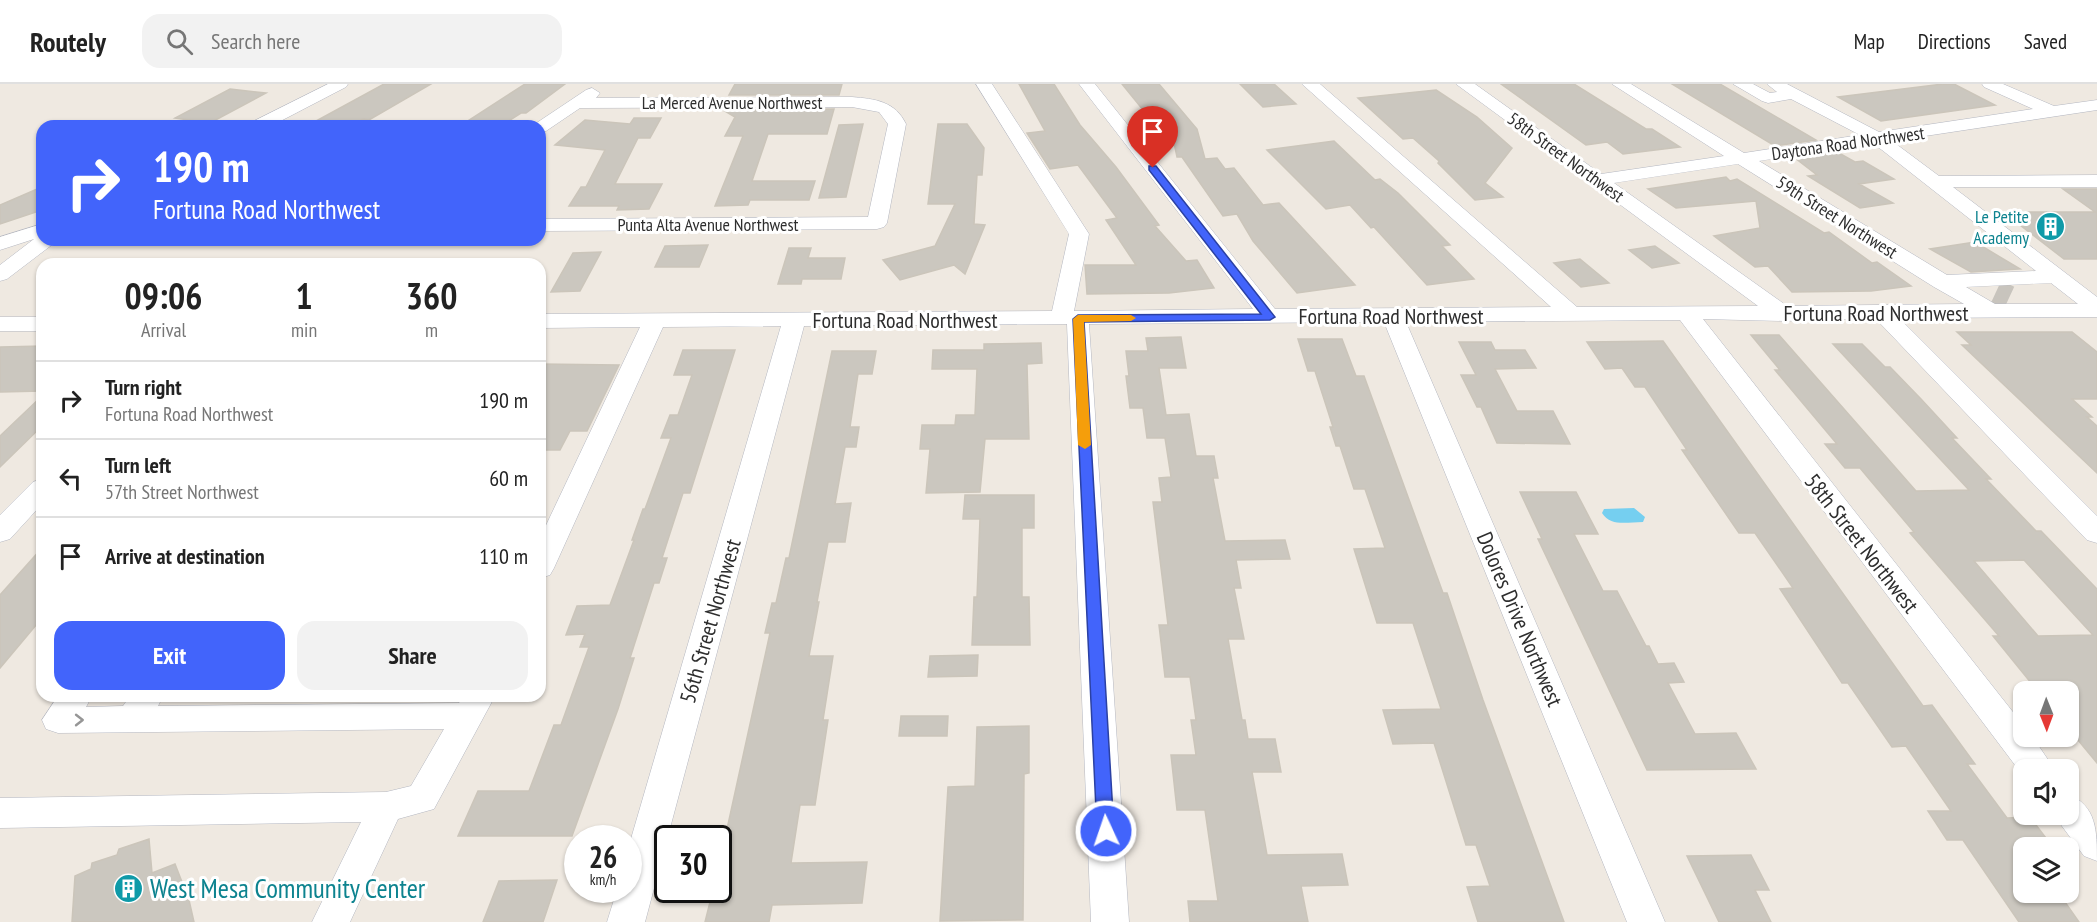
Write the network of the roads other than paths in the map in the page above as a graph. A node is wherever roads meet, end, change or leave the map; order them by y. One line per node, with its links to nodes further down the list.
1 (340, 84): 17 (street)
2 (606, 84): 12 (street)
3 (984, 84): 41 (street)
4 (1087, 84): 40 (street)
5 (1310, 84): 37 (street)
6 (1464, 84): 22 (street, 58th Street Northwest)
7 (1620, 84): 16 (street, 59th Street Northwest)
8 (1741, 84): 11 (street)
9 (1990, 84): 15 (street)
10 (1658, 90): 14 (street)
11 (1771, 91): 19 (street); 20 (street)
12 (577, 103): 18 (street); 25 (street, La Merced Avenue Northwest)
13 (2097, 105): 15 (street, Daytona Road Northwest)
14 (1692, 110): 16 (street); 21 (street)
15 (2053, 112): 20 (street, Daytona Road Northwest)
16 (1670, 114): 21 (street, 59th Street Northwest)
17 (270, 120)
18 (546, 123)
19 (1822, 128)
20 (1878, 139): 21 (street, Daytona Road Northwest); 24 (street)
21 (1746, 151): 22 (street, Daytona Road Northwest); 32 (street, 59th Street Northwest)
22 (1598, 180): 36 (street, 58th Street Northwest)
23 (2097, 181): 24 (street)
24 (1936, 182): 31 (street)
25 (877, 224): 26 (street, Punta Alta Avenue Northwest)
26 (546, 225)
27 (36, 232): 28 (street)
28 (0, 244)
29 (38, 246): 30 (street)
30 (0, 275)
31 (2056, 276): 33 (street); 34 (street)
32 (1942, 282): 33 (street); 33 (street, 59th Street Northwest)
33 (2007, 296): 34 (street, Fortuna Road Northwest); 35 (street, Fortuna Road Northwest)
34 (2097, 309)
35 (1882, 313): 36 (street, Fortuna Road Northwest); 49 (street)
36 (1784, 314): 38 (street, Fortuna Road Northwest)
37 (1573, 315): 38 (street, Fortuna Road Northwest); 39 (street, Fortuna Road Northwest)
38 (1688, 315): 55 (street, 58th Street Northwest)
39 (1392, 316): 40 (street, Fortuna Road Northwest); 63 (street, Dolores Drive Northwest)
40 (1270, 317): 41 (street, Fortuna Road Northwest)
41 (1070, 319): 42 (street, Fortuna Road Northwest); 62 (street)
42 (794, 320): 44 (street, Fortuna Road Northwest); 61 (street, 56th Street Northwest)
43 (546, 321): 44 (street, Fortuna Road Northwest)
44 (654, 321): 50 (street)
45 (0, 324): 46 (street)
46 (36, 324)
47 (36, 494): 48 (street)
48 (0, 532)
49 (2097, 533)
50 (546, 555)
51 (72, 702): 54 (street, one-way to 54)
52 (474, 706): 53 (street); 56 (street)
53 (220, 707): 54 (street)
54 (139, 708)
55 (2030, 759)
56 (386, 807): 57 (street); 60 (street)
57 (0, 813)
58 (2079, 822): 59 (street)
59 (2097, 845)
60 (331, 922)
61 (626, 922)
62 (1110, 922)
63 (1647, 922)

